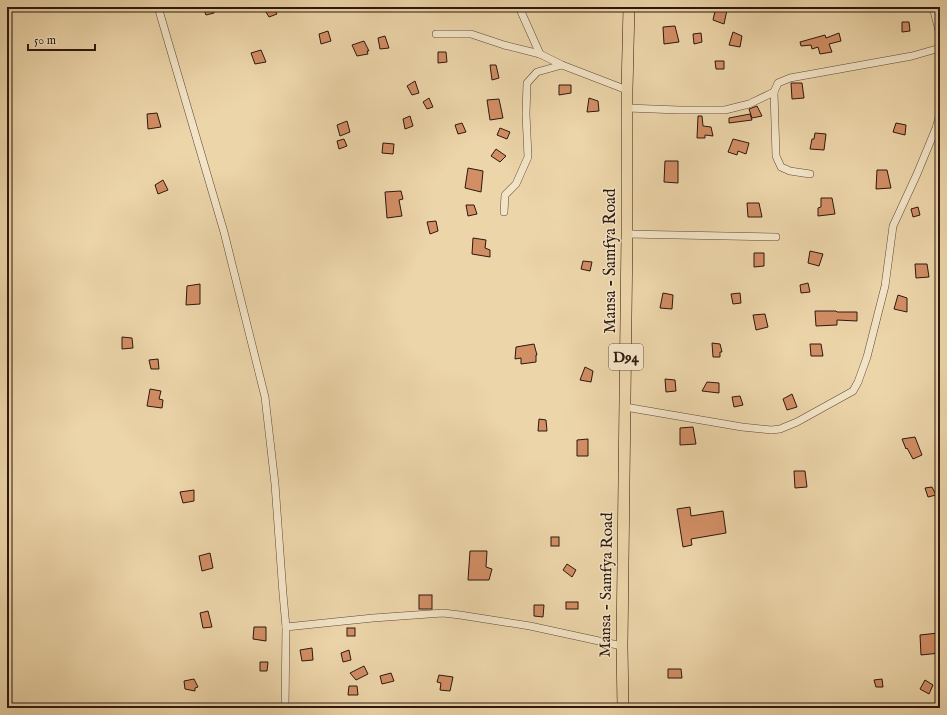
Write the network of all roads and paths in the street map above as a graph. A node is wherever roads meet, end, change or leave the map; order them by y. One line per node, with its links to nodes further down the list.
1 (158, 7): 19 (street)
2 (519, 7): 8 (street)
3 (629, 7): 10 (main road, Mansa - Samfya Road / D94)
4 (933, 7): 6 (street)
5 (436, 34): 8 (street)
6 (940, 35)
7 (940, 48): 11 (street)
8 (540, 54): 9 (street)
9 (562, 65): 10 (street); 15 (street)
10 (627, 90): 12 (main road, Mansa - Samfya Road / D94)
11 (774, 92): 12 (street); 14 (street)
12 (627, 108): 16 (main road, Mansa - Samfya Road / D94)
13 (940, 114): 18 (street)
14 (810, 174)
15 (504, 212)
16 (627, 234): 17 (street); 18 (main road, Mansa - Samfya Road / D94)
17 (776, 237)
18 (625, 407): 20 (main road, Mansa - Samfya Road / D94)
19 (286, 627): 20 (street); 21 (street)
20 (622, 646): 22 (main road, Mansa - Samfya Road / D94)
21 (285, 708)
22 (623, 708)

